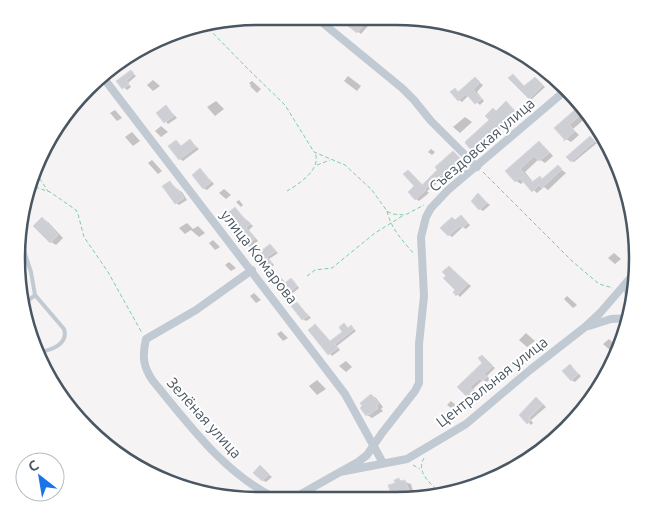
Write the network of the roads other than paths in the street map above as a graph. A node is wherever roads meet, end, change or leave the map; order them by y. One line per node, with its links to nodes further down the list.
1 (331, 25): 4 (street)
2 (106, 82): 6 (street, улица Комарова)
3 (562, 94): 4 (street, Съездовская улица)
4 (477, 167): 14 (street, Съездовская улица)
5 (25, 254): 9 (lane)
6 (252, 270): 14 (street, улица Комарова); 17 (street, Зелёная улица)
7 (627, 282): 8 (street); 12 (street, Центральная улица)
8 (627, 286)
9 (35, 295): 10 (lane); 13 (lane)
10 (29, 300)
11 (621, 318): 12 (street)
12 (585, 327): 15 (street, Центральная улица)
13 (44, 351)
14 (373, 444): 15 (street, улица Комарова); 16 (street)
15 (383, 463): 16 (street, Центральная улица)
16 (340, 472): 18 (street, Центральная улица)
17 (265, 492)
18 (305, 492)

